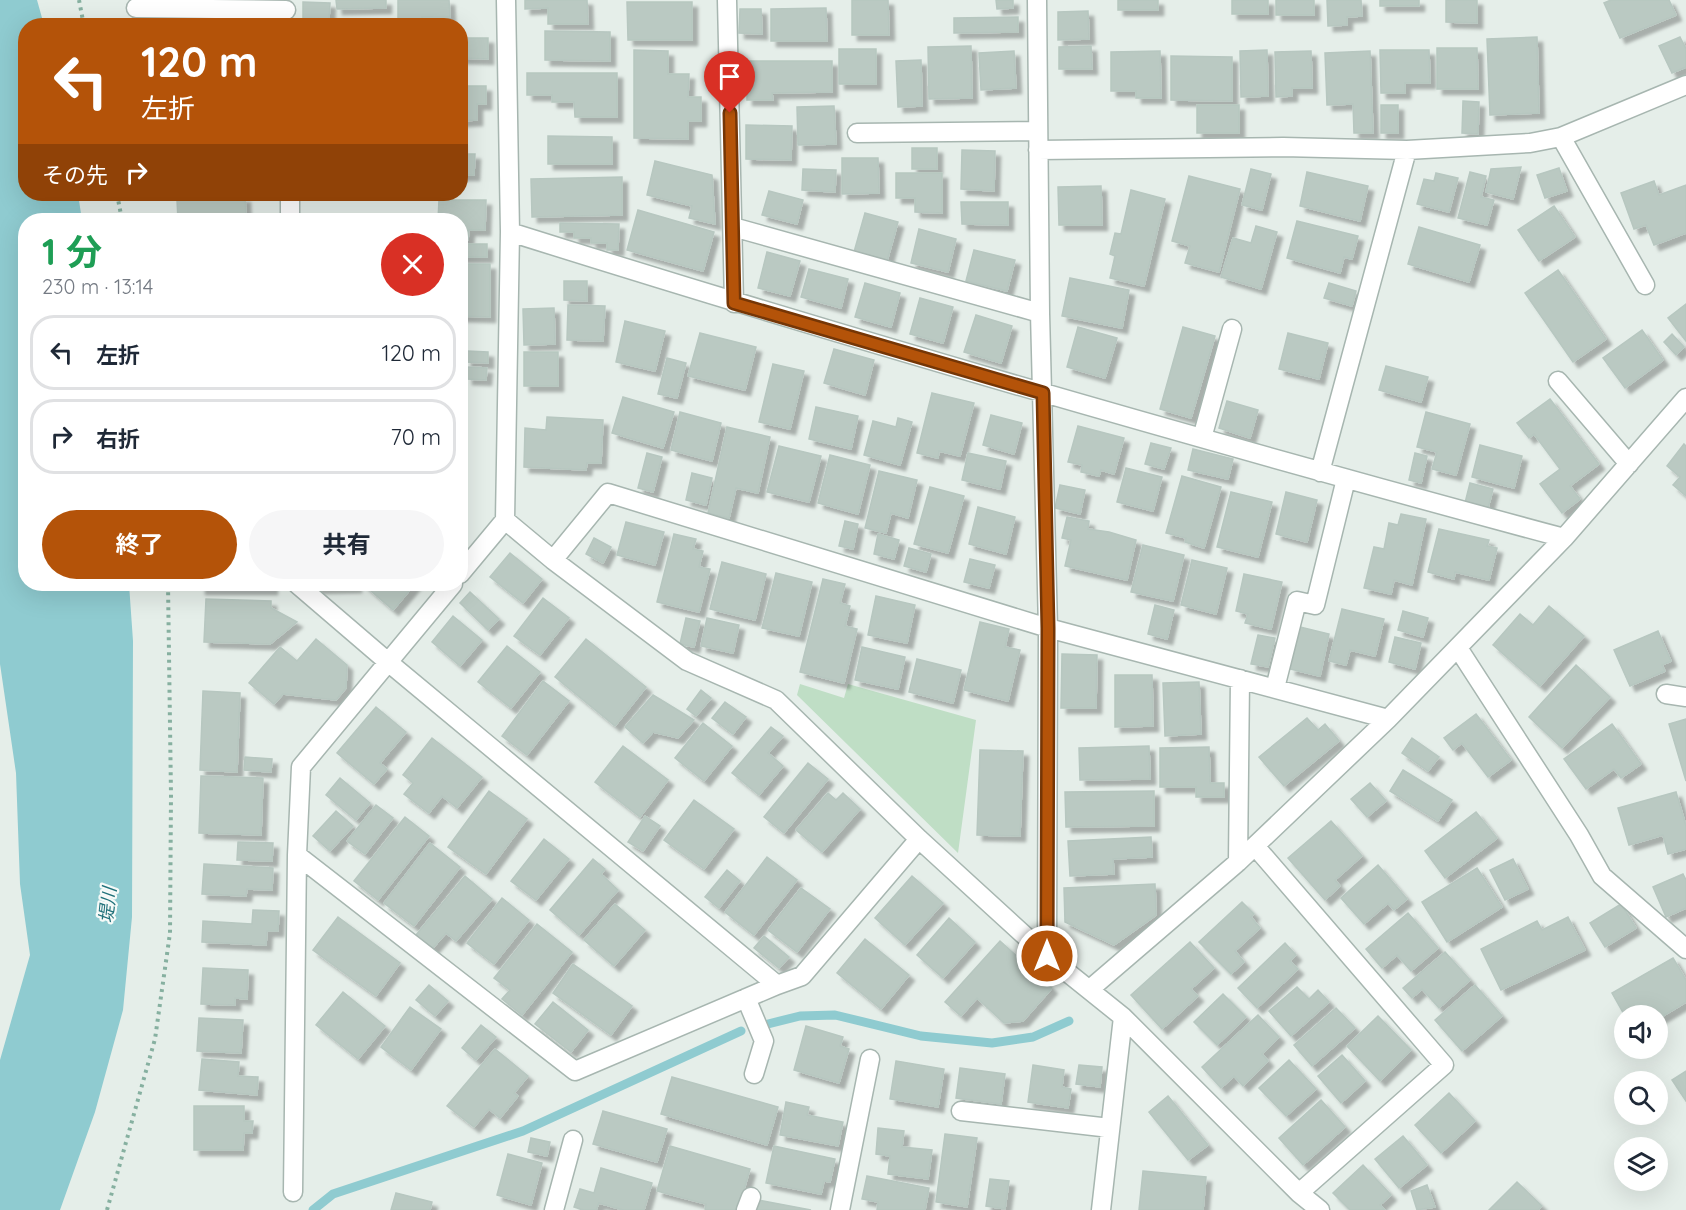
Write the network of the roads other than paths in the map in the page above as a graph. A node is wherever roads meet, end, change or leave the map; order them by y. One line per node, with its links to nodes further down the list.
1 (506, 0): 13 (street)
2 (727, 0): 12 (street)
3 (1037, 0): 7 (street)
4 (136, 8): 5 (street)
5 (286, 12)
6 (1686, 85): 9 (street)
7 (1038, 131): 8 (street); 10 (street)
8 (857, 133)
9 (1561, 137): 11 (street); 14 (street)
10 (1038, 150): 11 (street); 16 (street)
11 (1407, 150): 23 (street)
12 (733, 226): 15 (street); 16 (street)
13 (510, 232): 15 (street); 25 (street)
14 (1645, 285)
15 (734, 303): 19 (street)
16 (1040, 313): 19 (street)
17 (1232, 328): 21 (street)
18 (1558, 381): 22 (street)
19 (1043, 393): 21 (street); 31 (street)
20 (1686, 398): 22 (street)
21 (1202, 438): 23 (street)
22 (1629, 464): 26 (street)
23 (1320, 472): 24 (street)
24 (1346, 480): 26 (street); 35 (street)
25 (505, 520): 27 (street); 28 (street)
26 (1564, 538): 32 (street)
27 (553, 560): 31 (street); 39 (street)
28 (468, 564)
29 (305, 591): 33 (street)
30 (447, 591): 33 (street)
31 (1048, 628): 34 (street); 44 (street)
32 (1458, 648): 38 (street); 43 (street)
33 (388, 662): 41 (street); 45 (street)
34 (1240, 679): 35 (street); 42 (street)
35 (1275, 688): 38 (street)
36 (1666, 694): 37 (street)
37 (1686, 697)
38 (1388, 719): 40 (street)
39 (919, 838): 44 (street); 45 (street)
40 (1255, 846): 42 (street); 55 (street)
41 (297, 855): 47 (street); 54 (street)
42 (1238, 862): 46 (street)
43 (1686, 950)
44 (1047, 956): 46 (street)
45 (777, 985): 47 (street)
46 (1090, 989): 48 (street)
47 (746, 998): 50 (street)
48 (1123, 1017): 52 (street); 55 (street)
49 (870, 1059): 58 (street)
50 (754, 1074)
51 (960, 1111): 52 (street)
52 (1110, 1128): 59 (street)
53 (573, 1140): 57 (street)
54 (293, 1192)
55 (1299, 1193): 56 (street)
56 (1319, 1209)
57 (554, 1210)
58 (840, 1210)
59 (1101, 1210)

